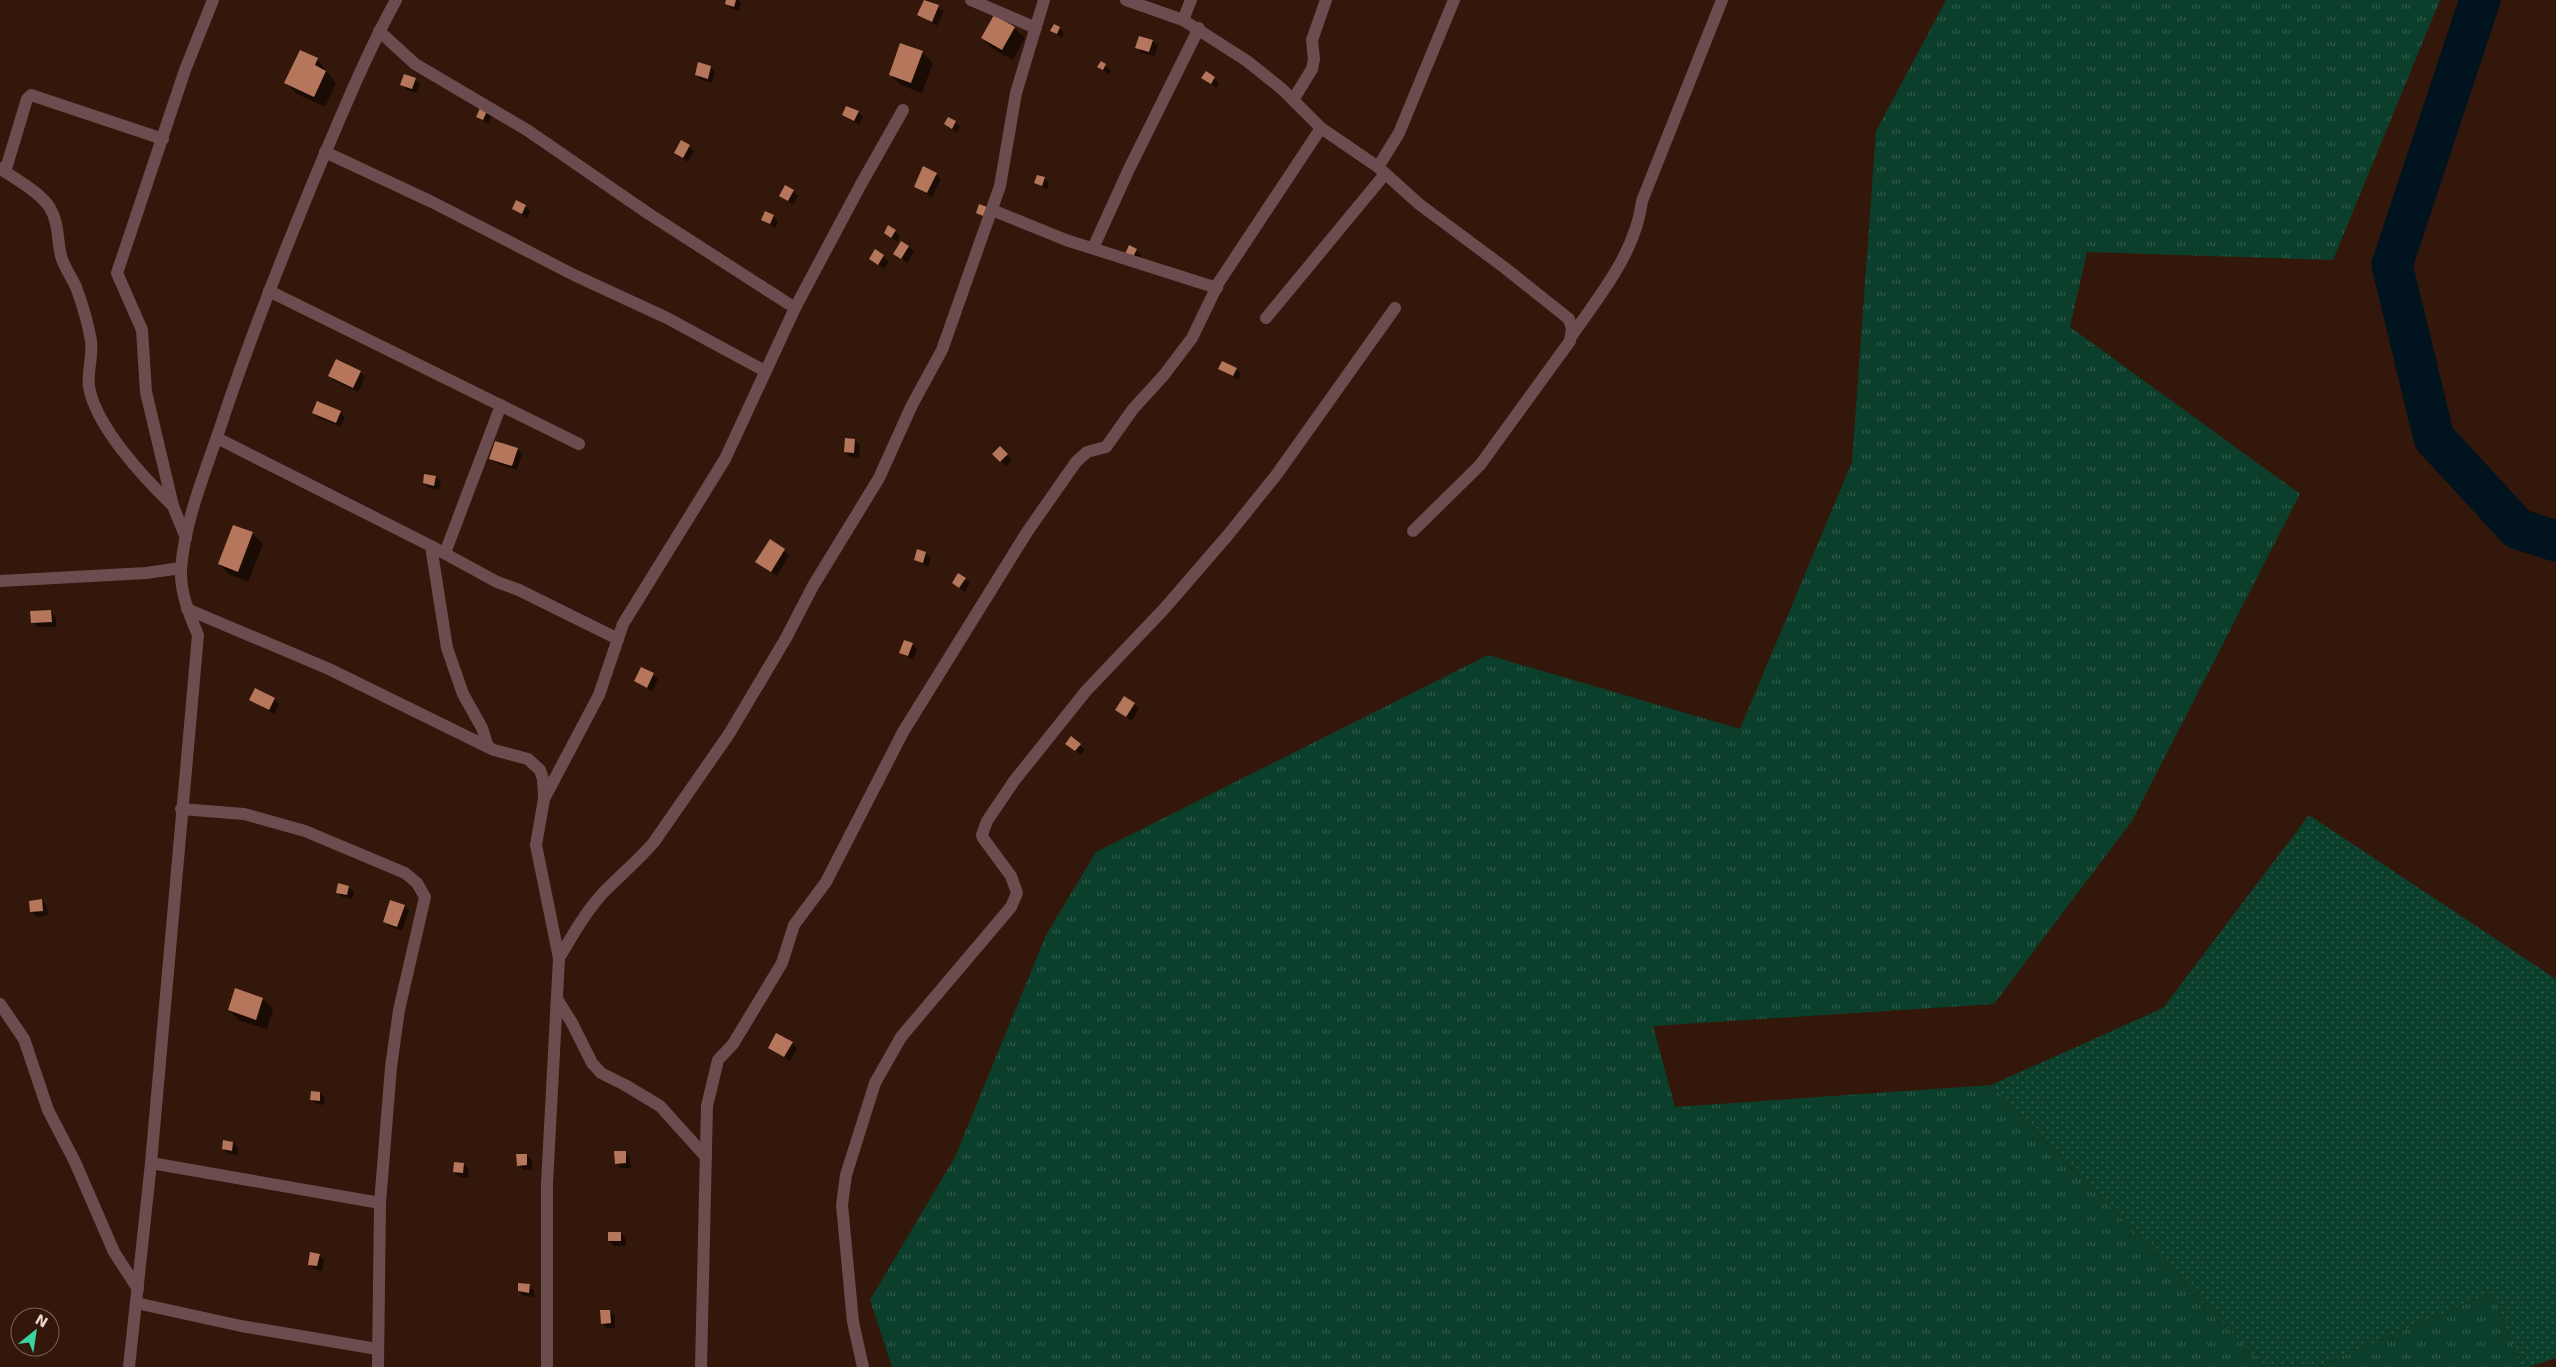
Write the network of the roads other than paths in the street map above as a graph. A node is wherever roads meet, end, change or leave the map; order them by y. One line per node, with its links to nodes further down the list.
1 (213, 0): 17 (street)
2 (971, 0): 11 (street)
3 (1044, 0): 11 (street)
4 (1126, 0): 10 (street)
5 (1192, 0): 10 (street)
6 (1326, 0): 14 (street)
7 (1454, 0): 20 (street)
8 (1722, 0): 28 (street)
9 (393, 1): 13 (street)
10 (1183, 20): 12 (street)
11 (1036, 28): 21 (street)
12 (1199, 28): 14 (street); 22 (street)
13 (379, 31): 18 (street); 25 (street)
14 (1293, 100): 16 (street)
15 (903, 110): 25 (street)
16 (1321, 128): 20 (street); 23 (street)
17 (163, 139): 19 (street); 33 (street)
18 (326, 152): 24 (street); 29 (street)
19 (3, 170): 33 (street)
20 (1382, 170): 27 (street); 28 (street)
21 (992, 210): 22 (street); 45 (street)
22 (1093, 248): 23 (street)
23 (1217, 288): 48 (street)
24 (269, 291): 30 (street); 31 (street)
25 (795, 308): 29 (street)
26 (1395, 308): 58 (street)
27 (1266, 318)
28 (1573, 334): 34 (street)
29 (765, 371): 41 (street)
30 (501, 405): 32 (street); 37 (street)
31 (217, 438): 35 (street); 36 (street)
32 (579, 444)
33 (174, 506): 35 (street)
34 (1414, 531)
35 (186, 538): 38 (street)
36 (431, 546): 37 (street); 42 (street)
37 (445, 553): 41 (street)
38 (182, 568): 39 (street); 40 (street)
39 (0, 581)
40 (187, 609): 42 (street); 44 (street)
41 (618, 640): 43 (street)
42 (488, 747): 43 (street)
43 (544, 799): 45 (street)
44 (181, 809): 49 (street); 50 (street)
45 (559, 958): 46 (street)
46 (557, 999): 48 (street); 56 (street)
47 (0, 1004): 51 (street)
48 (706, 1157): 57 (street)
49 (151, 1163): 50 (street); 51 (street)
50 (380, 1203): 53 (street)
51 (138, 1289): 52 (street)
52 (136, 1303): 53 (street); 54 (street)
53 (377, 1349): 55 (street)
54 (129, 1367)
55 (378, 1367)
56 (548, 1367)
57 (701, 1367)
58 (863, 1367)

